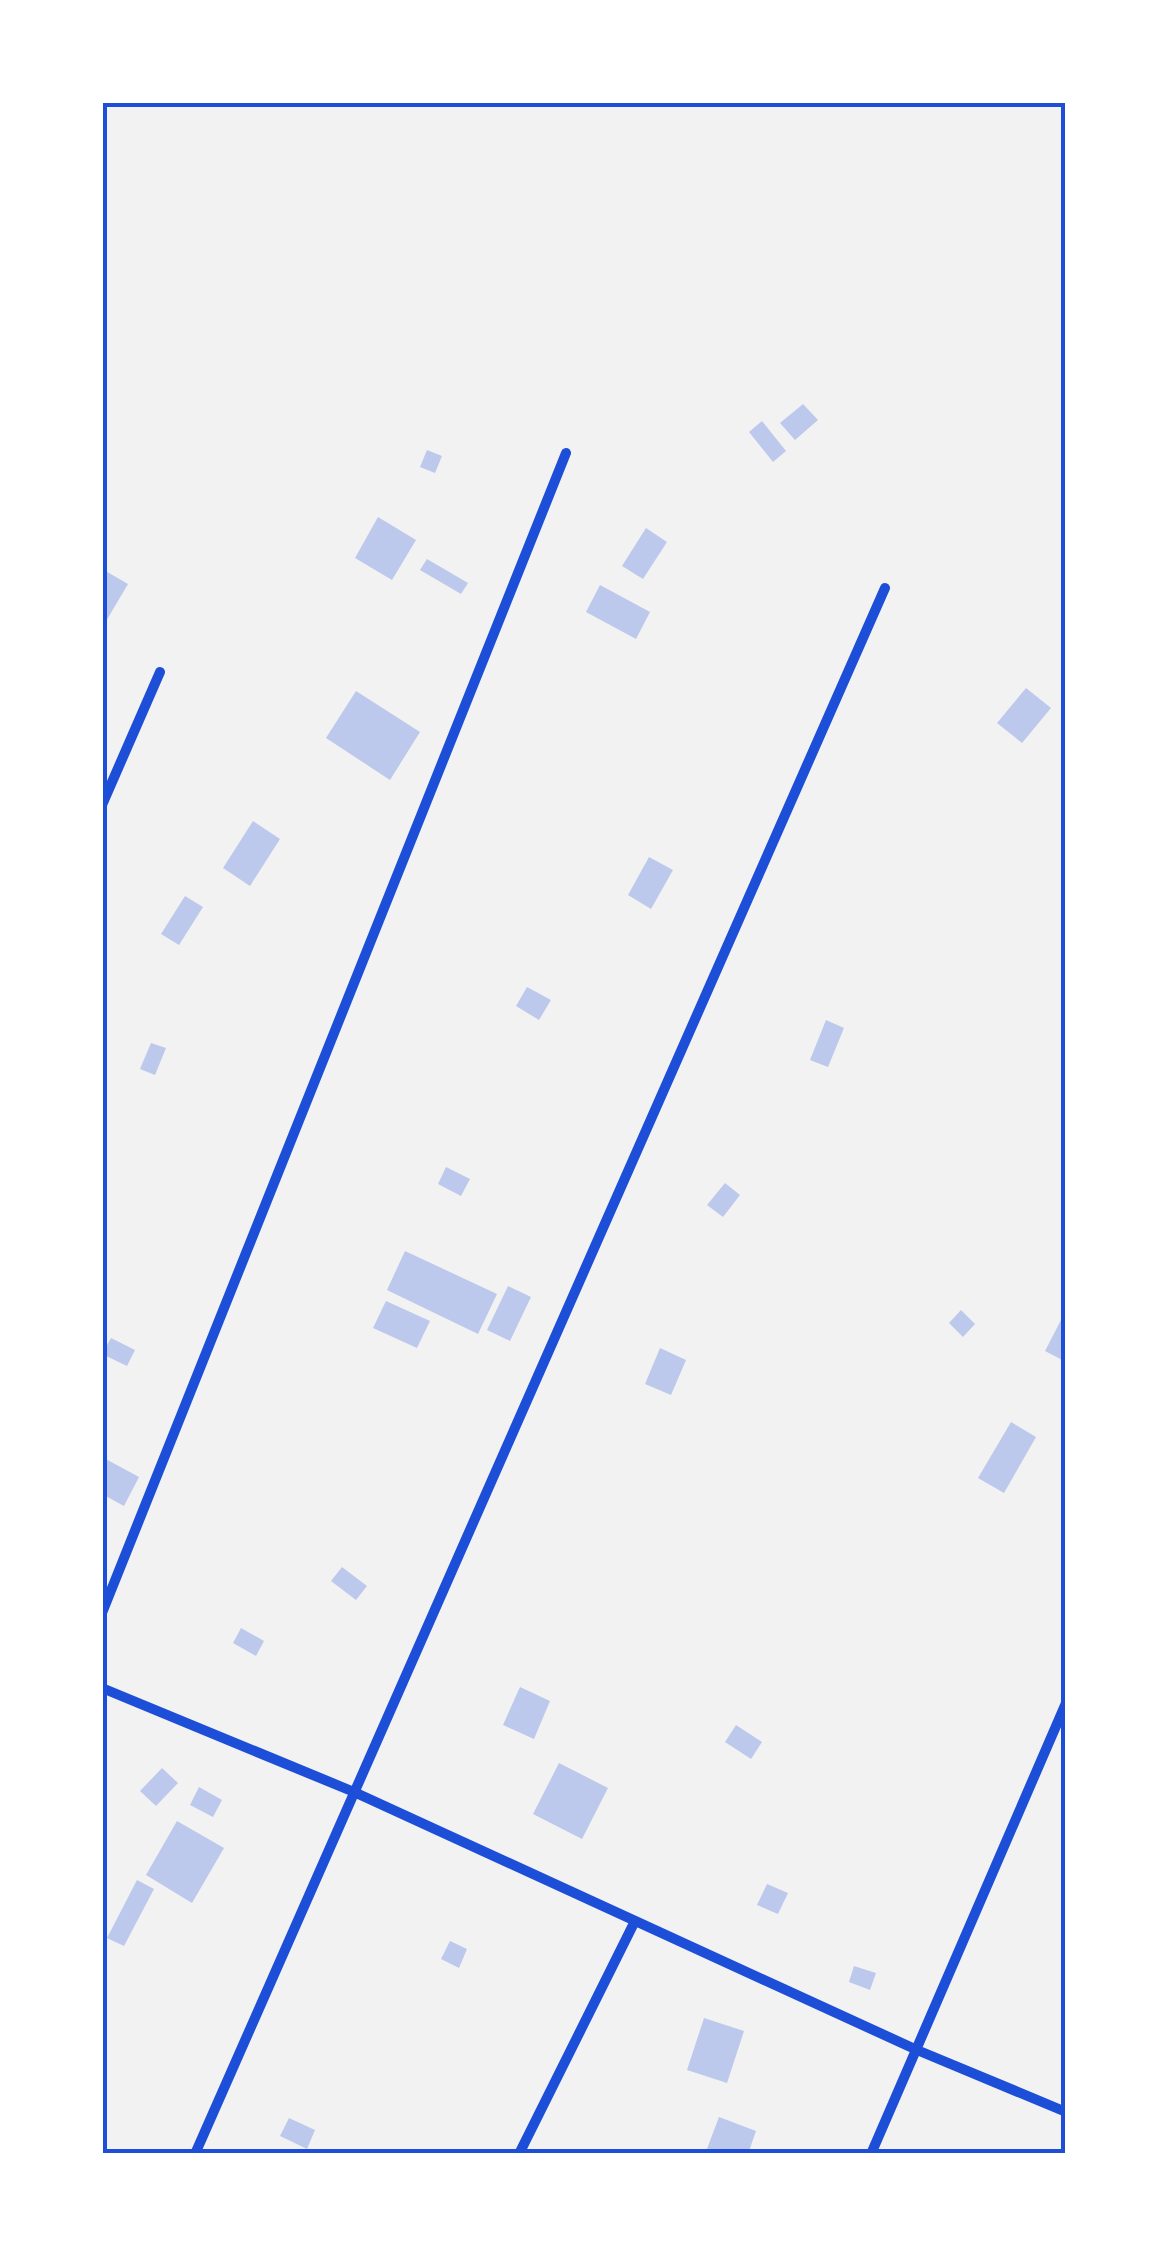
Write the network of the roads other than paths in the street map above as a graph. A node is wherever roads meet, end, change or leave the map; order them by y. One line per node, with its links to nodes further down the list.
1 (566, 453): 5 (street)
2 (886, 588): 8 (street)
3 (160, 672): 4 (street)
4 (102, 804)
5 (102, 1613)
6 (102, 1688): 8 (street)
7 (1066, 1703): 10 (street)
8 (354, 1792): 9 (street); 12 (street)
9 (635, 1921): 10 (street); 13 (street)
10 (917, 2050): 11 (street); 14 (street)
11 (1066, 2112)
12 (195, 2154)
13 (519, 2154)
14 (871, 2154)

